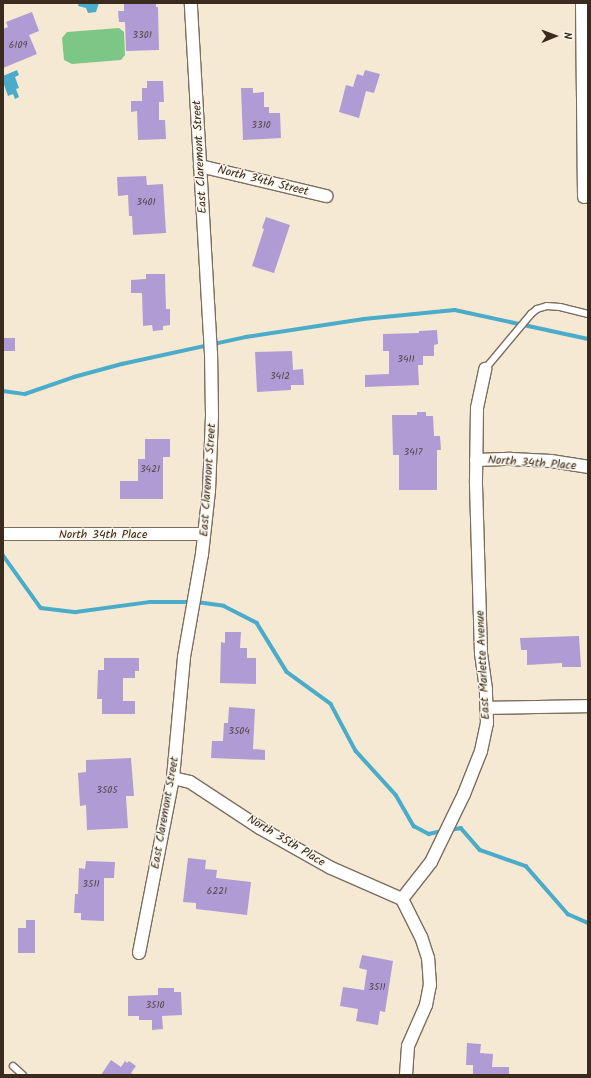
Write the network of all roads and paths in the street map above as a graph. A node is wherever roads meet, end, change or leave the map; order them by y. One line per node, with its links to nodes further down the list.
1 (191, 3): 3 (street, East Claremont Street)
2 (582, 3): 5 (street)
3 (200, 166): 4 (street, North 34th Street); 11 (street, East Claremont Street)
4 (326, 196)
5 (584, 198)
6 (588, 314): 7 (lane)
7 (485, 369): 8 (street, East Marlette Avenue)
8 (476, 460): 9 (street, North 34th Place); 13 (street, East Marlette Avenue)
9 (588, 467)
10 (3, 534): 11 (street, North 34th Place)
11 (204, 534): 14 (street, East Claremont Street)
12 (588, 706): 13 (street)
13 (487, 708): 15 (street, East Marlette Avenue)
14 (173, 778): 15 (street, North 35th Place); 16 (street, East Claremont Street)
15 (402, 899): 19 (street)
16 (140, 953)
17 (12, 1066): 18 (lane)
18 (23, 1075)
19 (406, 1075)

